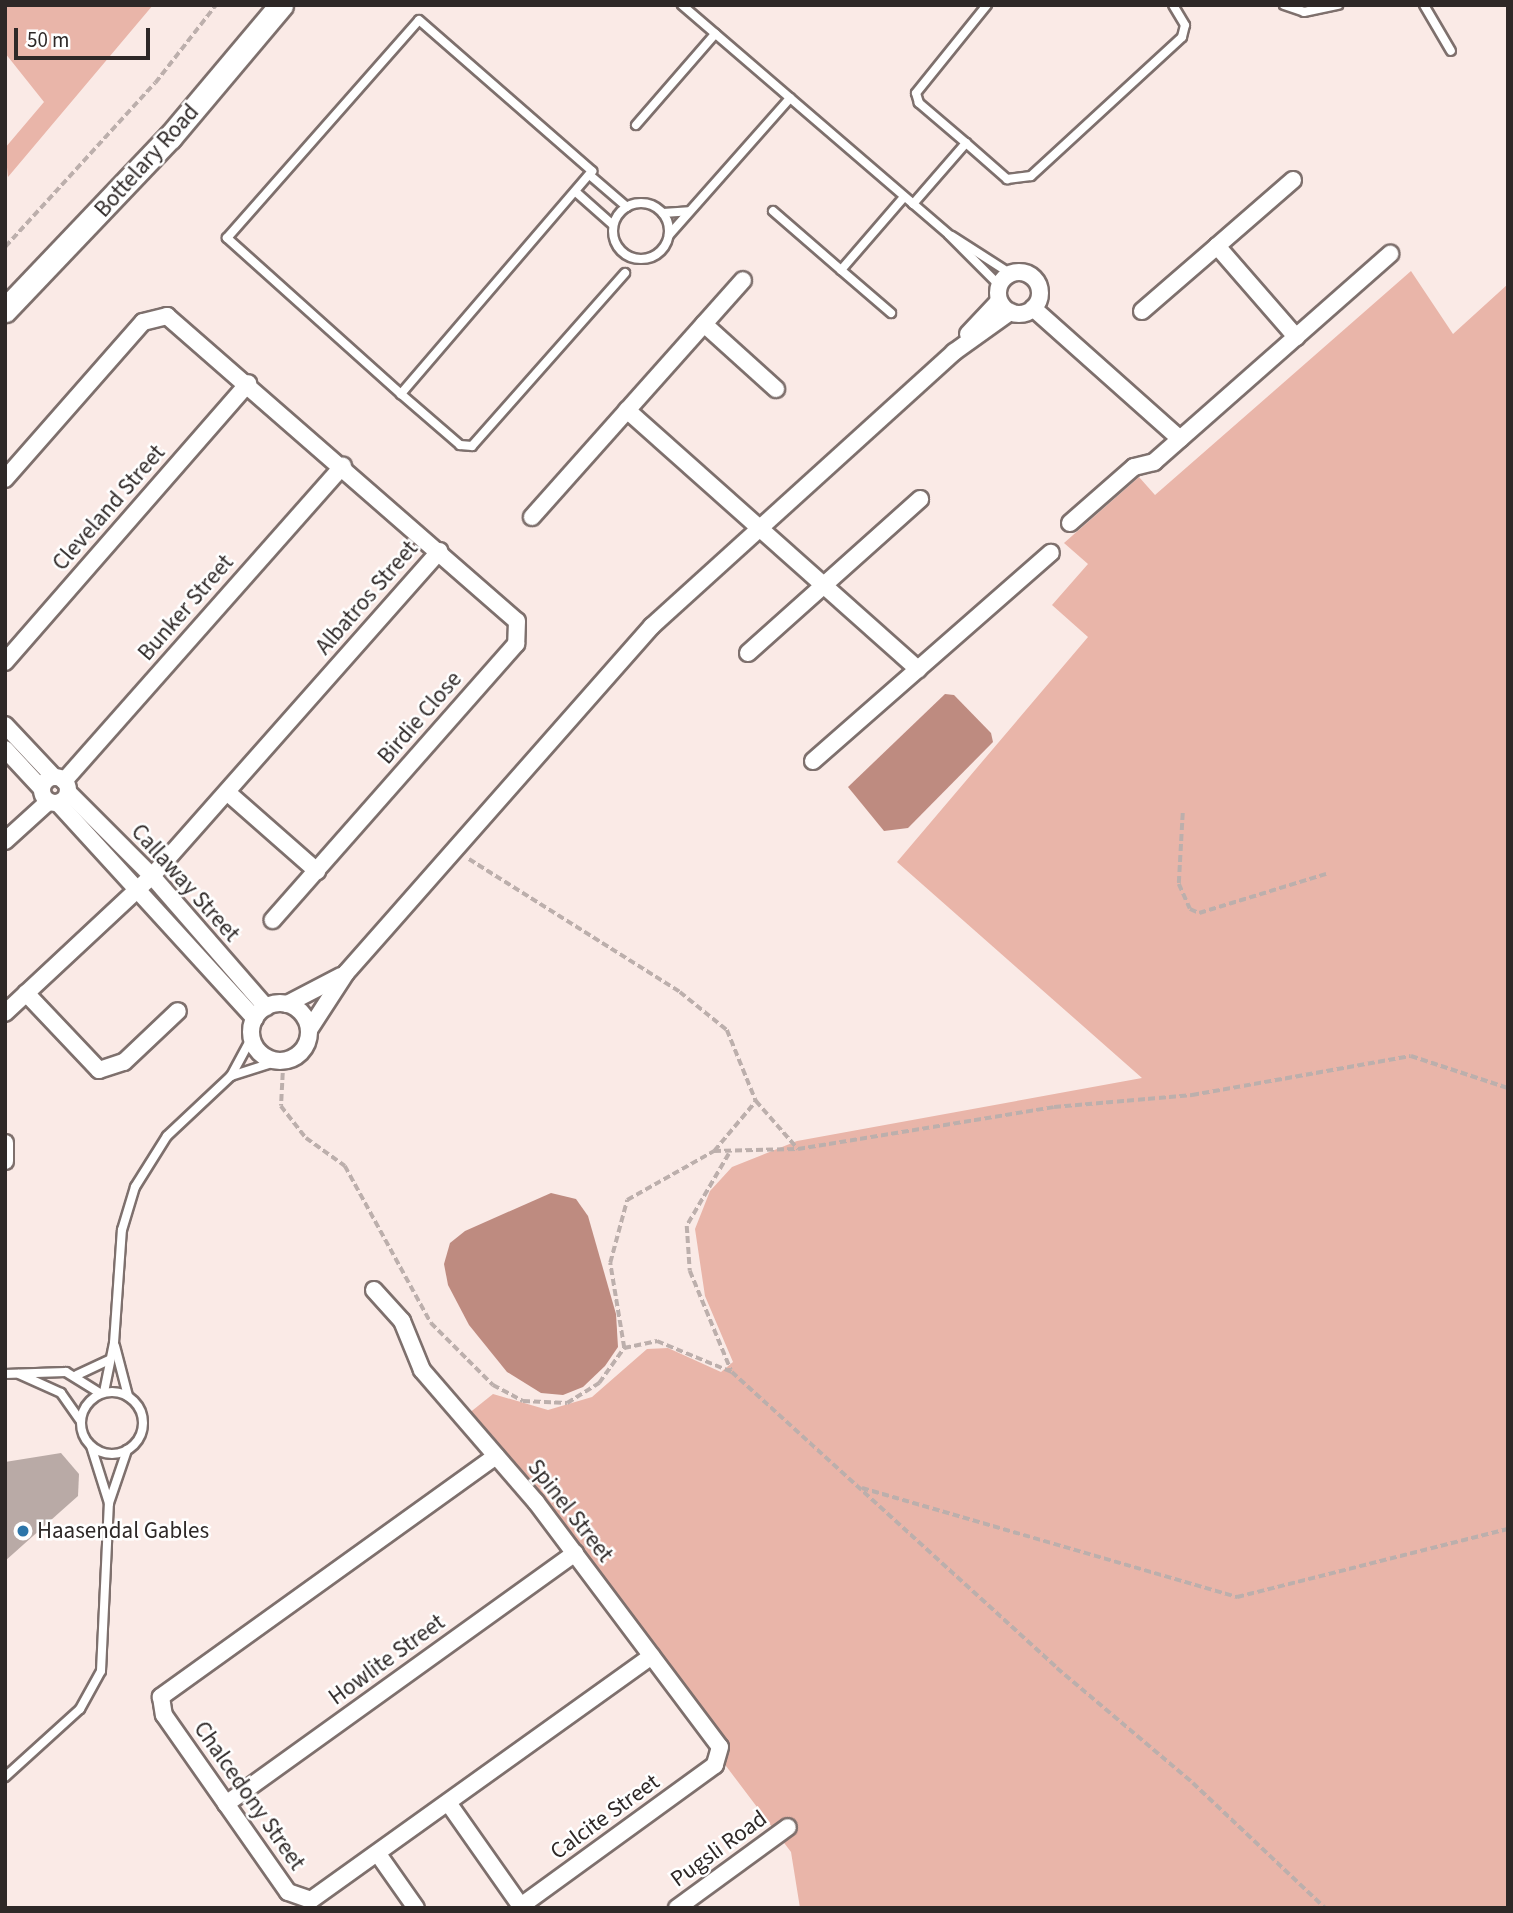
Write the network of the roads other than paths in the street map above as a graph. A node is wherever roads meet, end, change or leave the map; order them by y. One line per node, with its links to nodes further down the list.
1 (281, 5): 32 (main road, Bottelary Road)
2 (682, 5): 8 (lane)
3 (986, 5): 12 (lane)
4 (1173, 5): 12 (lane)
5 (1284, 5): 6 (lane)
6 (1338, 5)
7 (1424, 5): 9 (lane)
8 (715, 34): 10 (lane); 11 (lane)
9 (1451, 51)
10 (790, 98): 16 (lane); 19 (lane)
11 (636, 125)
12 (966, 143): 17 (lane)
13 (592, 177): 15 (lane); 18 (lane); 39 (lane)
14 (1293, 180): 25 (street)
15 (577, 194): 22 (lane); 39 (lane)
16 (904, 197): 17 (lane); 27 (lane)
17 (913, 204): 24 (lane)
18 (627, 207): 21 (lane); 22 (lane)
19 (691, 209): 21 (lane); 23 (lane)
20 (773, 211): 27 (lane)
21 (663, 213): 23 (lane)
22 (613, 225): 23 (lane)
23 (669, 235)
24 (949, 235): 30 (lane); 30 (lane)
25 (1217, 246): 33 (street); 36 (street)
26 (1390, 254): 36 (street)
27 (841, 270): 34 (lane)
28 (625, 273): 39 (lane)
29 (743, 280): 35 (street)
30 (1005, 293): 31 (street); 31 (street); 47 (street)
31 (1033, 308): 41 (street)
32 (5, 310)
33 (1142, 311)
34 (891, 313)
35 (704, 324): 38 (street); 40 (street)
36 (1296, 337): 41 (street)
37 (248, 383): 42 (street, Albatros Street); 43 (street, Albatros Street); 52 (street, Cleveland Street)
38 (776, 388)
39 (401, 394)
40 (627, 410): 45 (street); 47 (street)
41 (1180, 439): 46 (street)
42 (343, 466): 48 (street, Albatros Street); 57 (street, Bunker Street)
43 (5, 479)
44 (920, 499): 50 (street)
45 (532, 517)
46 (1070, 523)
47 (760, 528): 50 (street); 64 (street)
48 (440, 551): 58 (street, Albatros Street); 60 (street, Birdie Close)
49 (1051, 553): 53 (street)
50 (825, 585): 51 (street); 53 (street)
51 (748, 653)
52 (5, 662)
53 (918, 669): 56 (street)
54 (5, 726): 57 (street, Callaway Street)
55 (5, 749): 57 (street, Callaway Street)
56 (813, 761)
57 (56, 791): 59 (street, Bunker Street); 61 (street, Callaway Street); 62 (street, Callaway Street)
58 (227, 792): 60 (street); 61 (street, Albatros Street)
59 (5, 841)
60 (317, 871): 63 (street, Birdie Close)
61 (152, 876): 62 (street, Albatros Street); 69 (street, Callaway Street)
62 (137, 889): 65 (street, Albatros Street); 69 (street, Callaway Street)
63 (273, 920)
64 (346, 972): 66 (street); 70 (street)
65 (26, 993): 67 (street); 68 (street, Albatros Street)
66 (287, 1004): 69 (street); 70 (street)
67 (178, 1011)
68 (5, 1013)
69 (261, 1013): 71 (street)
70 (309, 1030): 72 (street)
71 (252, 1037): 72 (street); 73 (lane)
72 (281, 1061): 73 (lane)
73 (231, 1076): 77 (lane)
74 (5, 1143): 75 (street)
75 (5, 1161)
76 (374, 1290): 87 (street, Spinel Street)
77 (114, 1343): 78 (lane); 83 (lane)
78 (109, 1360): 81 (lane); 82 (lane)
79 (16, 1372): 80 (lane); 81 (lane); 84 (lane)
80 (5, 1374)
81 (78, 1375): 82 (lane)
82 (102, 1393): 83 (lane); 84 (lane)
83 (128, 1396): 86 (lane)
84 (80, 1420): 85 (lane)
85 (91, 1446): 86 (lane); 88 (lane)
86 (127, 1450): 88 (lane)
87 (496, 1456): 89 (street, Spinel Street); 93 (street, Chalcedony Street)
88 (109, 1503): 92 (lane)
89 (575, 1553): 90 (street, Spinel Street); 93 (street, Howlite Street)
90 (652, 1656): 91 (street, Spinel Street); 94 (street, Chalcedony Street)
91 (715, 1765): 97 (street, Calcite Street)
92 (5, 1777)
93 (226, 1804): 96 (street, Chalcedony Street)
94 (449, 1804): 96 (street, Chalcedony Street); 97 (street)
95 (789, 1827): 99 (street, Pugsli Road)
96 (378, 1854): 98 (street)
97 (521, 1907)
98 (416, 1908)
99 (677, 1908)

